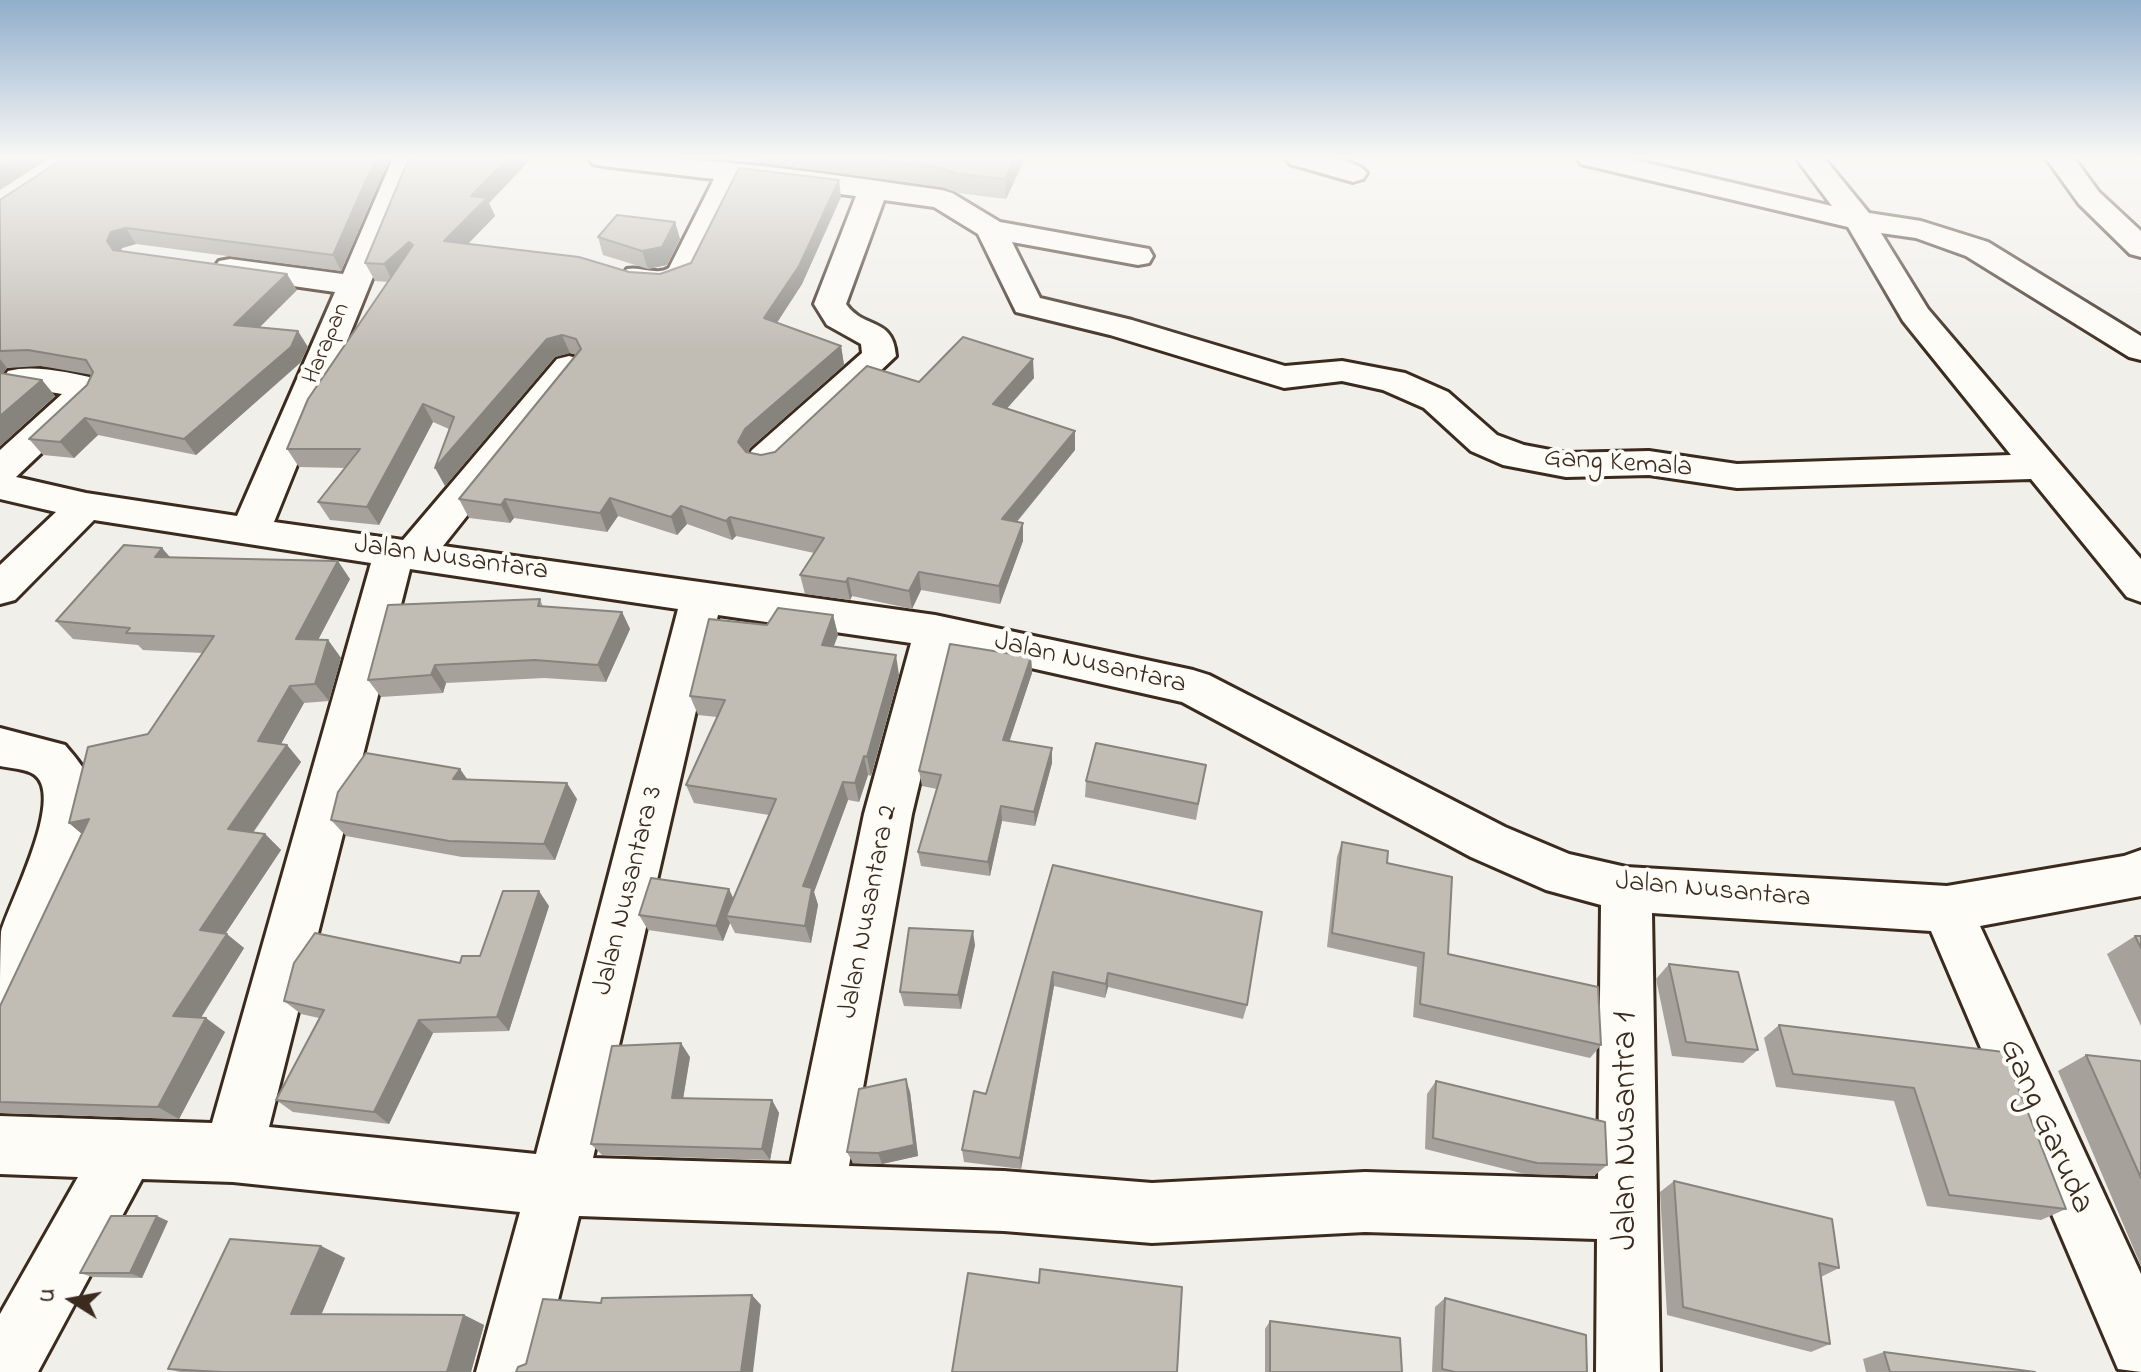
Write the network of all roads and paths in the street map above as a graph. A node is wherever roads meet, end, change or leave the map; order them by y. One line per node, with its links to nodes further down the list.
1 (379, 222): 13 (street, Harapan)
2 (707, 222): 12 (street)
3 (860, 222): 17 (street)
4 (980, 222): 8 (street)
5 (1860, 222): 18 (street)
6 (1866, 222): 14 (street)
7 (2114, 222): 9 (street)
8 (991, 229): 10 (street); 18 (street, Gang Kemala)
9 (2141, 248)
10 (1138, 256)
11 (198, 264): 13 (street)
12 (616, 270)
13 (352, 285): 22 (street, Harapan)
14 (2141, 350)
15 (569, 366): 23 (street)
16 (20, 378): 19 (street)
17 (765, 459)
18 (2039, 466): 24 (street)
19 (0, 471)
20 (0, 486): 21 (street, Jalan Nusantara)
21 (86, 506): 22 (street, Jalan Nusantara); 25 (street)
22 (250, 532): 23 (street, Jalan Nusantara)
23 (403, 554): 26 (street, Jalan Nusantara); 35 (street)
24 (2141, 587)
25 (0, 589)
26 (702, 595): 27 (street, Jalan Nusantara); 36 (street, Jalan Nusantara 3)
27 (935, 631): 30 (street, Jalan Nusantara); 37 (street, Jalan Nusantara 2)
28 (0, 747): 32 (street)
29 (2141, 872): 31 (street, Jalan Nusantara)
30 (1626, 889): 31 (street, Jalan Nusantara); 38 (street, Jalan Nusantra 1)
31 (1947, 909): 39 (street, Gang Garuda)
32 (0, 993)
33 (0, 1145): 34 (street)
34 (126, 1150): 35 (street); 40 (street)
35 (233, 1153): 36 (street)
36 (557, 1186): 37 (street); 41 (street, Jalan Nusantara 3)
37 (814, 1195): 38 (street)
38 (1629, 1210): 42 (street, Jalan Nusantra 1)
39 (2141, 1346)
40 (3, 1372)
41 (508, 1372)
42 (1628, 1372)

